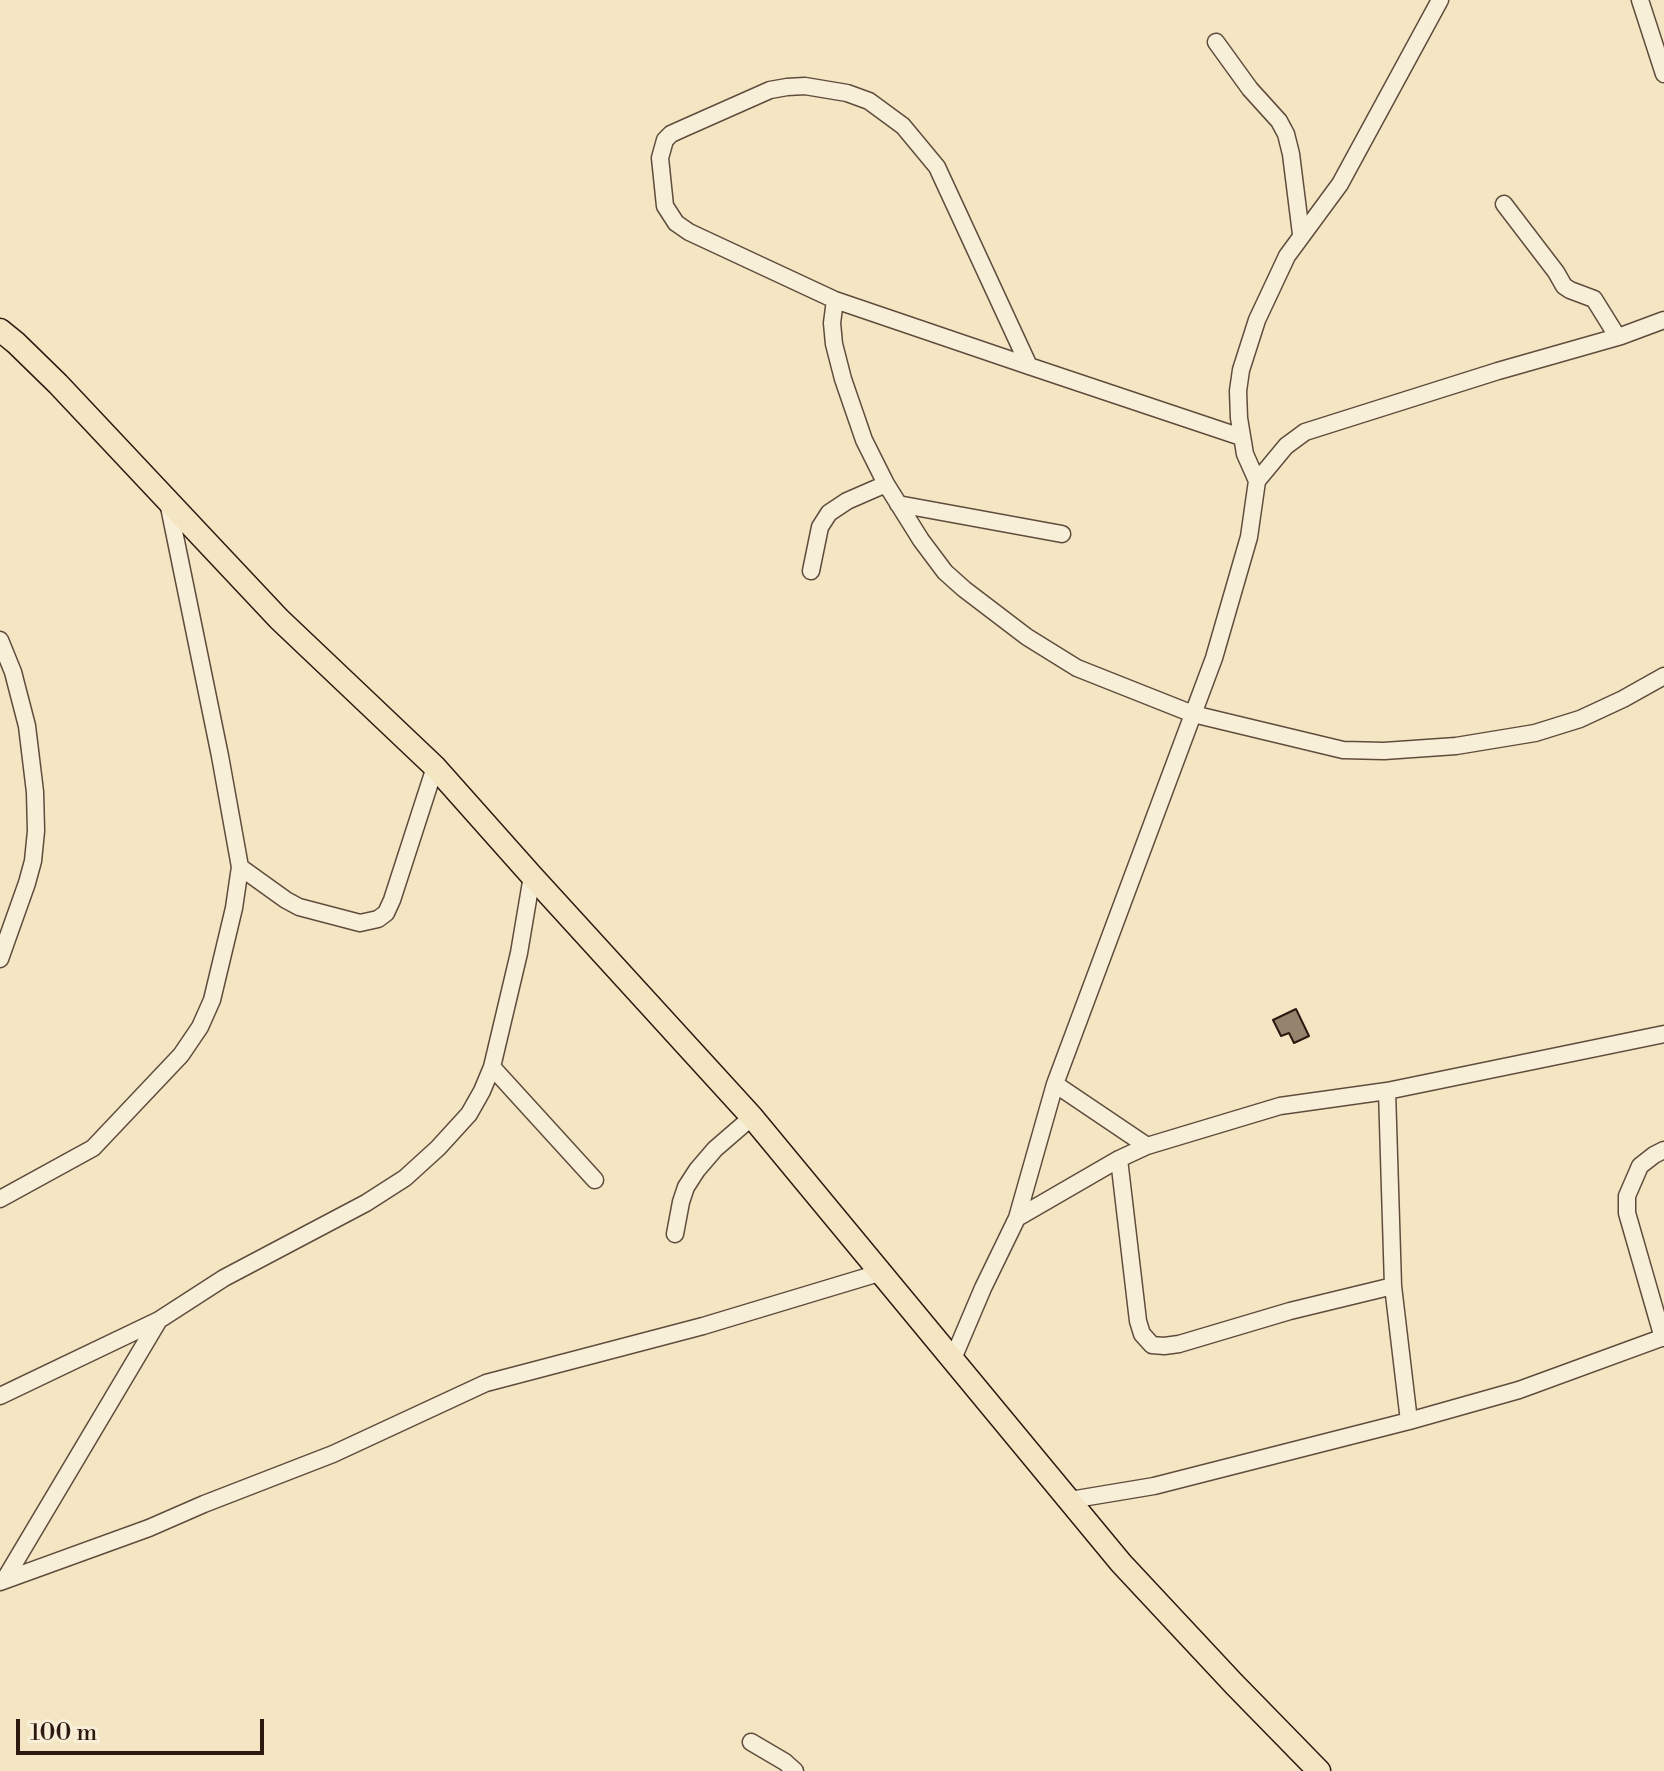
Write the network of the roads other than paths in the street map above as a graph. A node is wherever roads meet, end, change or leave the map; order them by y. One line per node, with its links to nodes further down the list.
1 (1440, 0): 6 (street)
2 (1640, 0): 4 (street)
3 (1216, 42): 6 (street)
4 (1664, 74)
5 (1504, 204): 10 (street)
6 (1301, 234): 12 (street)
7 (835, 300): 11 (street); 11 (street); 14 (street)
8 (1664, 320): 10 (street)
9 (0, 330): 15 (main road)
10 (1617, 336): 13 (street)
11 (1029, 366): 12 (street)
12 (1241, 437): 13 (street)
13 (1257, 481): 21 (street)
14 (886, 484): 16 (street); 18 (street)
15 (168, 500): 22 (main road); 23 (street)
16 (898, 504): 17 (street); 21 (street)
17 (1062, 534)
18 (811, 571)
19 (0, 640): 25 (street)
20 (1664, 676): 21 (street)
21 (1193, 714): 28 (street)
22 (435, 767): 23 (street); 24 (main road)
23 (240, 867): 35 (street)
24 (532, 876): 27 (street); 30 (main road)
25 (0, 959)
26 (1664, 1034): 29 (street)
27 (492, 1067): 34 (street); 40 (street)
28 (1055, 1084): 31 (street); 36 (street)
29 (1387, 1091): 31 (street); 39 (street)
30 (752, 1117): 37 (street); 38 (main road)
31 (1147, 1146): 33 (street)
32 (1664, 1150): 41 (street)
33 (1119, 1159): 36 (street); 39 (street)
34 (595, 1180)
35 (0, 1199)
36 (1017, 1218): 42 (street)
37 (675, 1234)
38 (879, 1273): 42 (main road); 46 (street)
39 (1393, 1286): 44 (street)
40 (159, 1320): 43 (street); 46 (street)
41 (1664, 1337): 44 (street)
42 (952, 1361): 45 (main road)
43 (0, 1396)
44 (1409, 1421): 45 (street)
45 (1070, 1500): 49 (main road)
46 (3, 1581)
47 (751, 1742): 48 (street)
48 (795, 1771)
49 (1319, 1771)

